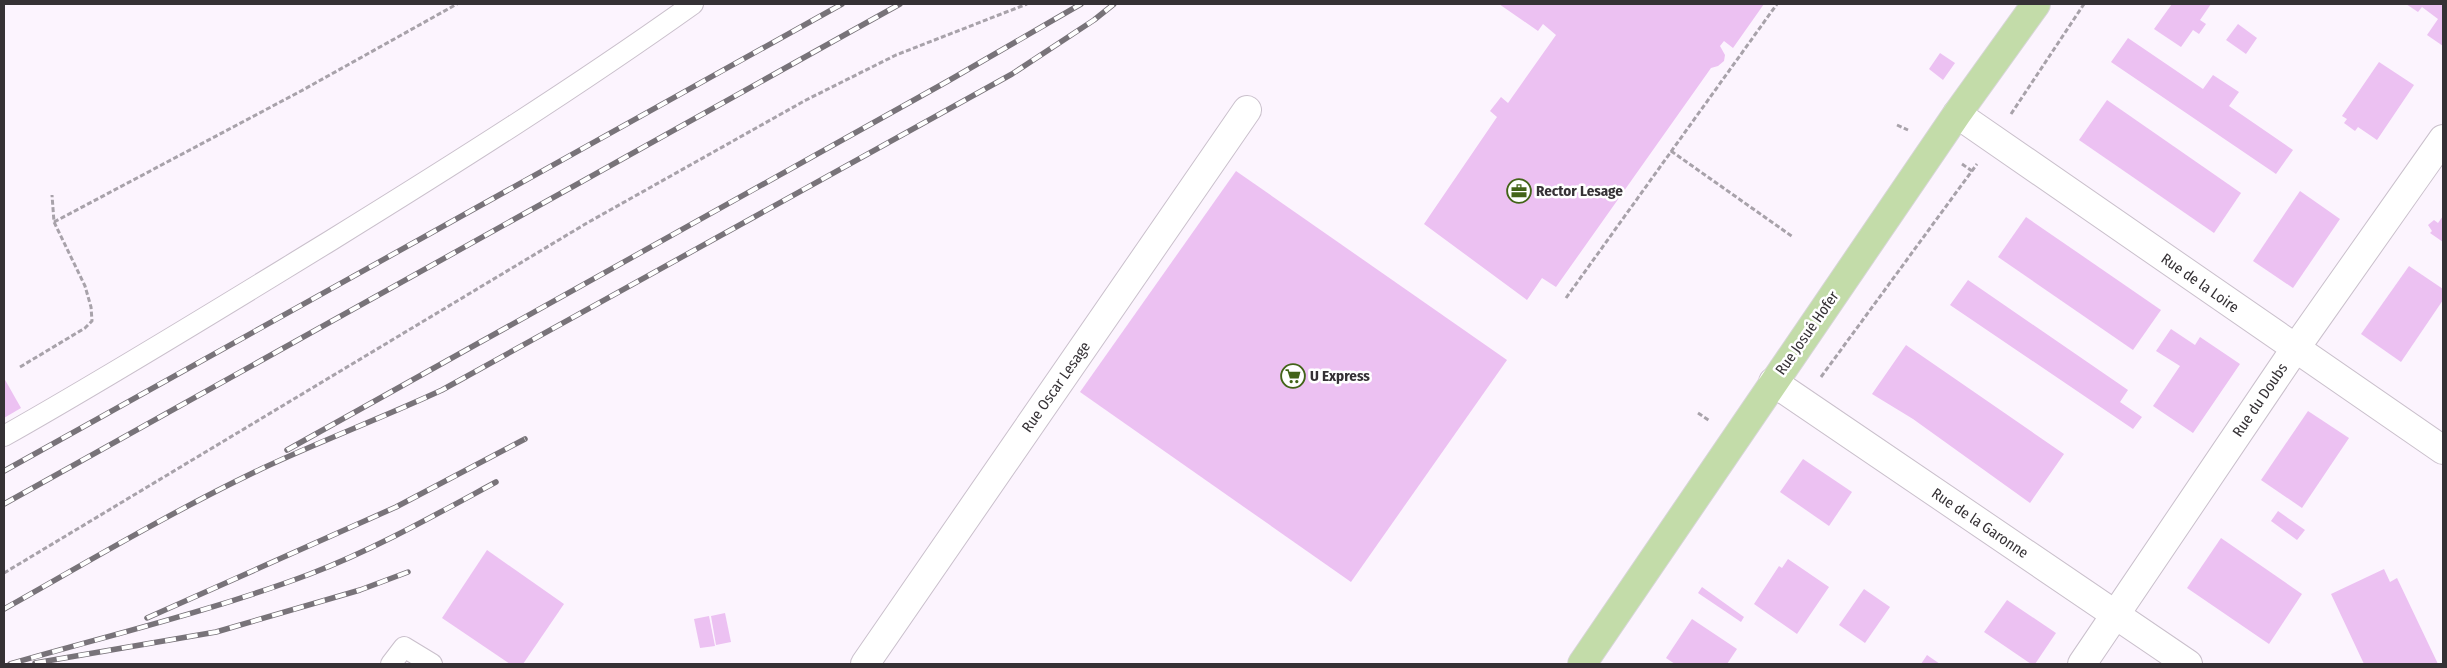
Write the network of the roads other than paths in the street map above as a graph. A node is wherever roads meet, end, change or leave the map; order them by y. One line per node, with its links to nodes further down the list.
1 (693, 4): 8 (lane)
2 (2036, 4): 4 (main road, Rue Josué Hofer)
3 (1247, 110): 13 (street, Rue Oscar Lesage)
4 (1957, 114): 6 (street, Rue de la Loire); 7 (main road, Rue Josué Hofer)
5 (2443, 139): 6 (street, Rue du Doubs)
6 (2295, 349): 9 (street, Rue de la Loire); 10 (street, Rue du Doubs)
7 (1773, 382): 10 (street, Rue de la Garonne); 14 (main road, Rue Josué Hofer)
8 (4, 436)
9 (2443, 450)
10 (2115, 616): 15 (street, Rue du Doubs); 16 (street, Rue de la Garonne)
11 (391, 664): 12 (lane)
12 (432, 664)
13 (864, 664)
14 (1582, 664)
15 (2082, 664)
16 (2188, 664)

